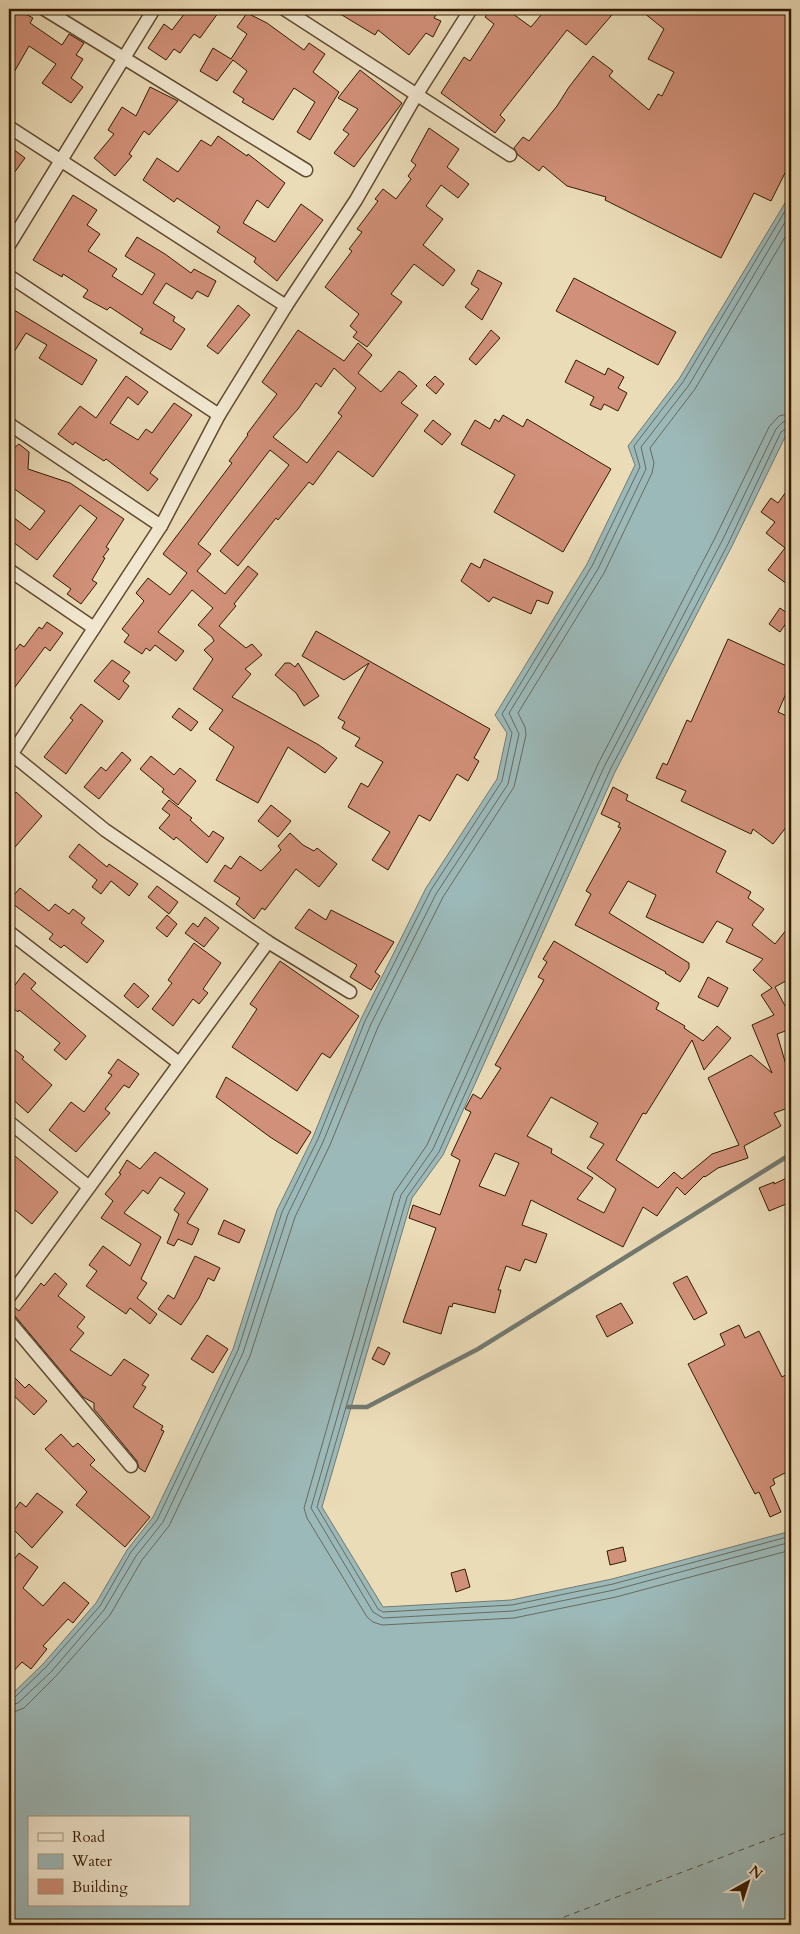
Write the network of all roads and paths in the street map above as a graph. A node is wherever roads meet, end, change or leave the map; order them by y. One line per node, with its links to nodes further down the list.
1 (44, 9): 5 (street)
2 (154, 9): 5 (street)
3 (284, 9): 6 (street)
4 (471, 9): 6 (street)
5 (124, 58): 9 (street); 10 (street)
6 (417, 94): 8 (street); 13 (street)
7 (9, 127): 9 (street)
8 (510, 155)
9 (61, 160): 11 (street); 13 (street)
10 (306, 170)
11 (9, 245)
12 (9, 276): 14 (street)
13 (286, 306): 14 (street)
14 (219, 415): 16 (street)
15 (9, 424): 16 (street)
16 (161, 526): 18 (street)
17 (9, 570): 18 (street)
18 (94, 628): 19 (street)
19 (10, 755): 21 (street)
20 (9, 932): 23 (street)
21 (268, 942): 22 (street); 23 (street)
22 (350, 992)
23 (178, 1063): 25 (street)
24 (9, 1122): 25 (street)
25 (89, 1187): 26 (street)
26 (9, 1297)
27 (9, 1321): 28 (street)
28 (131, 1466)

